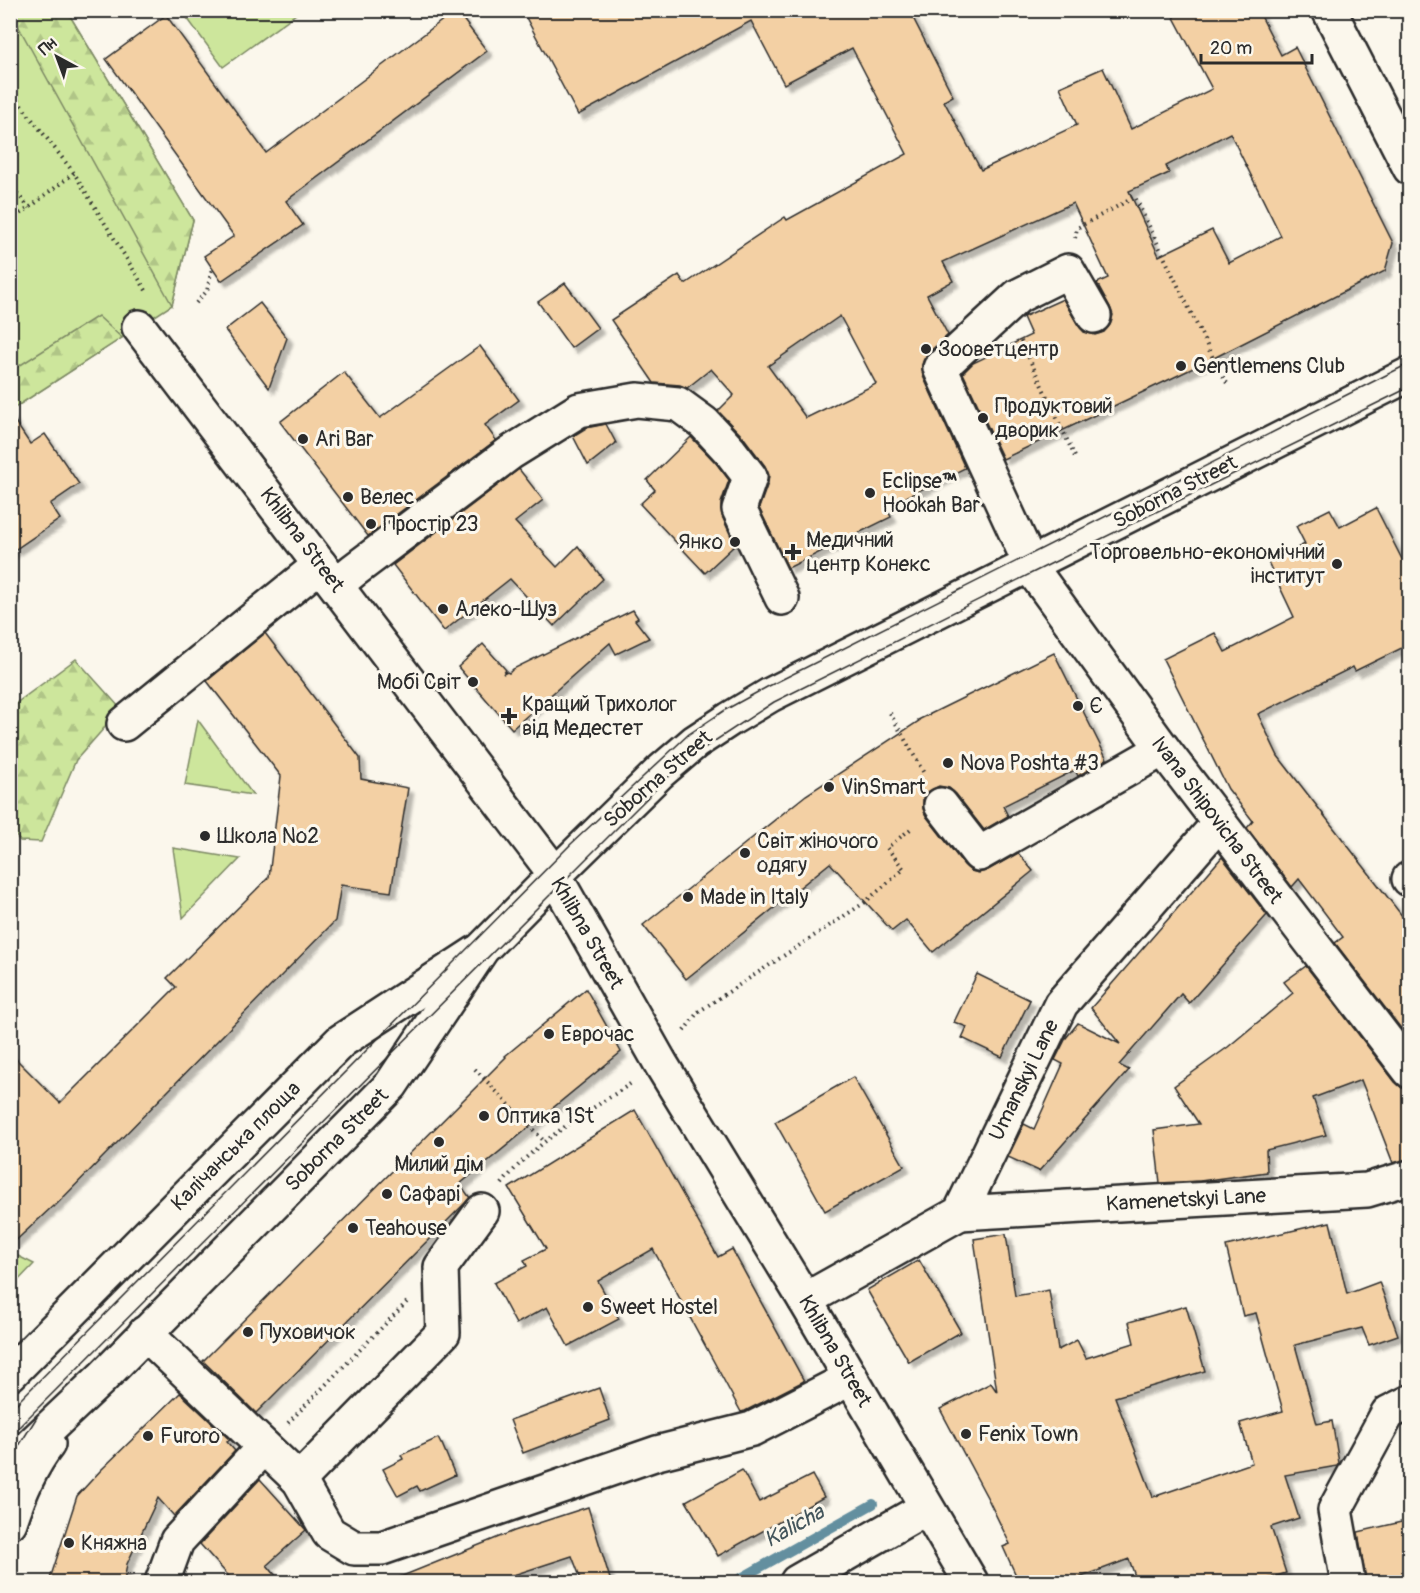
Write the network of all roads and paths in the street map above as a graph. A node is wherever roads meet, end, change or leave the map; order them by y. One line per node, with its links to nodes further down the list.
1 (1329, 10): 5 (street)
2 (1410, 22): 3 (path)
3 (1403, 25)
4 (10, 91): 6 (path)
5 (1410, 168)
6 (74, 173): 8 (path); 12 (path)
7 (10, 184): 8 (path)
8 (29, 208): 9 (path)
9 (10, 220)
10 (212, 268): 13 (path)
11 (1068, 270): 14 (street); 15 (street); 18 (path)
12 (148, 293)
13 (196, 303)
14 (1006, 307): 19 (path); 20 (street, Ivana Shipovicha Street)
15 (1094, 316)
16 (139, 327): 21 (street, Khlibna Street)
17 (1410, 374): 20 (street, Soborna Street)
18 (1229, 387)
19 (1076, 459)
20 (1031, 564): 25 (street, Ivana Shipovicha Street); 28 (street, Soborna Street)
21 (328, 575): 22 (street); 24 (street); 28 (street, Khlibna Street)
22 (782, 598)
23 (890, 713): 26 (path)
24 (124, 724)
25 (1163, 749): 26 (street); 27 (street, Ivana Shipovicha Street)
26 (941, 805): 30 (path)
27 (1219, 823): 32 (street, Ivana Shipovicha Street); 36 (street, Umanskyi Lane)
28 (554, 876): 29 (street, Soborna Street); 30 (street, Khlibna Street)
29 (482, 949): 39 (street, Soborna Street); 40 (street, Калічанська площа)
30 (661, 1064): 33 (path); 38 (street, Khlibna Street)
31 (475, 1069): 33 (path)
32 (1410, 1071)
33 (544, 1141): 35 (path)
34 (1410, 1177): 36 (street, Kamenetskyi Lane)
35 (482, 1211): 37 (street)
36 (960, 1213): 38 (street)
37 (441, 1267): 44 (path); 46 (street)
38 (806, 1300): 42 (street, Khlibna Street)
39 (145, 1333): 41 (street, Soborna Street); 44 (street)
40 (12, 1373)
41 (102, 1378): 45 (street); 48 (street)
42 (851, 1378): 46 (street); 47 (street, Khlibna Street)
43 (1410, 1402): 52 (street)
44 (264, 1447): 46 (street); 49 (street)
45 (10, 1465)
46 (299, 1480)
47 (926, 1508): 50 (street); 51 (street, Khlibna Street)
48 (10, 1522)
49 (162, 1582)
50 (797, 1582)
51 (971, 1582)
52 (1348, 1582)

